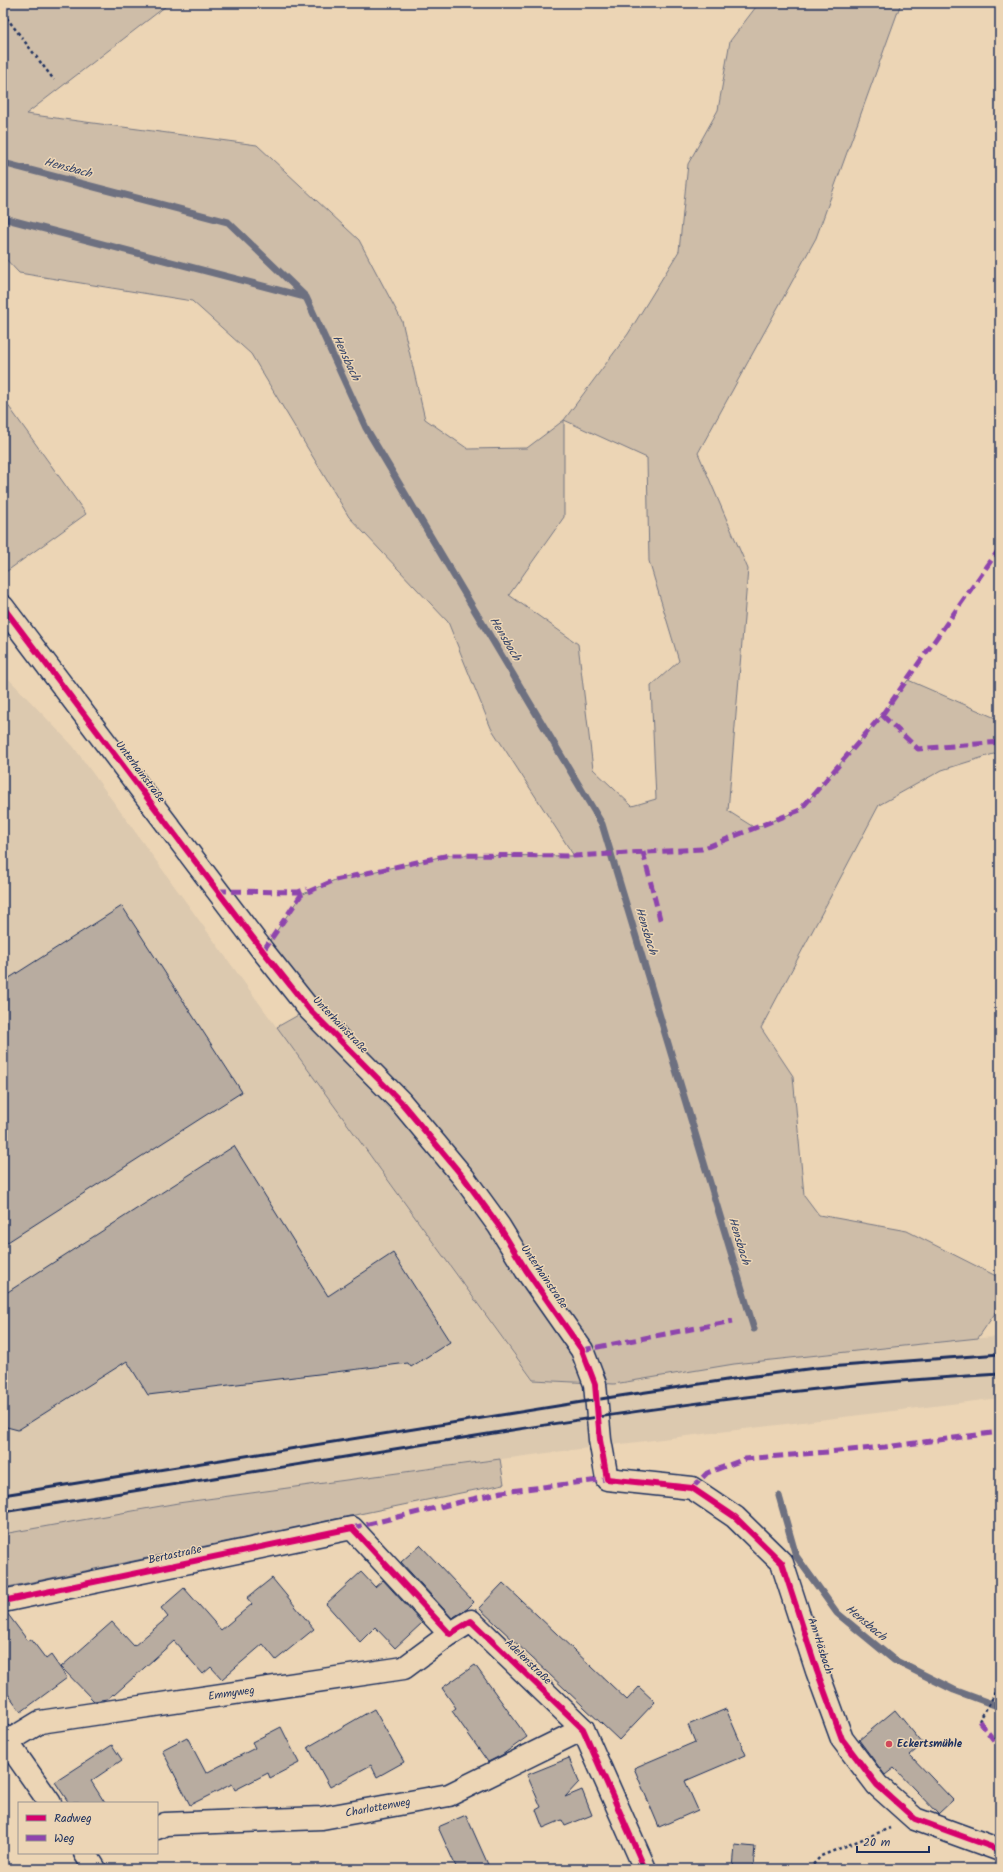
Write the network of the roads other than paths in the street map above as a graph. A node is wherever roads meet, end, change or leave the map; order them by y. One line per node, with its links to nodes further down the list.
1 (3, 607): 2 (street, Unterhainstraße)
2 (607, 1479): 9 (street, Am Häsbach)
3 (3, 1601): 4 (street, Bertastraße)
4 (450, 1634): 5 (street, Adelenstraße); 6 (street, Emmyweg)
5 (583, 1729): 8 (street, Charlottenweg); 10 (street, Adelenstraße)
6 (5, 1739): 7 (street)
7 (49, 1802)
8 (158, 1828)
9 (1000, 1850)
10 (645, 1869)

